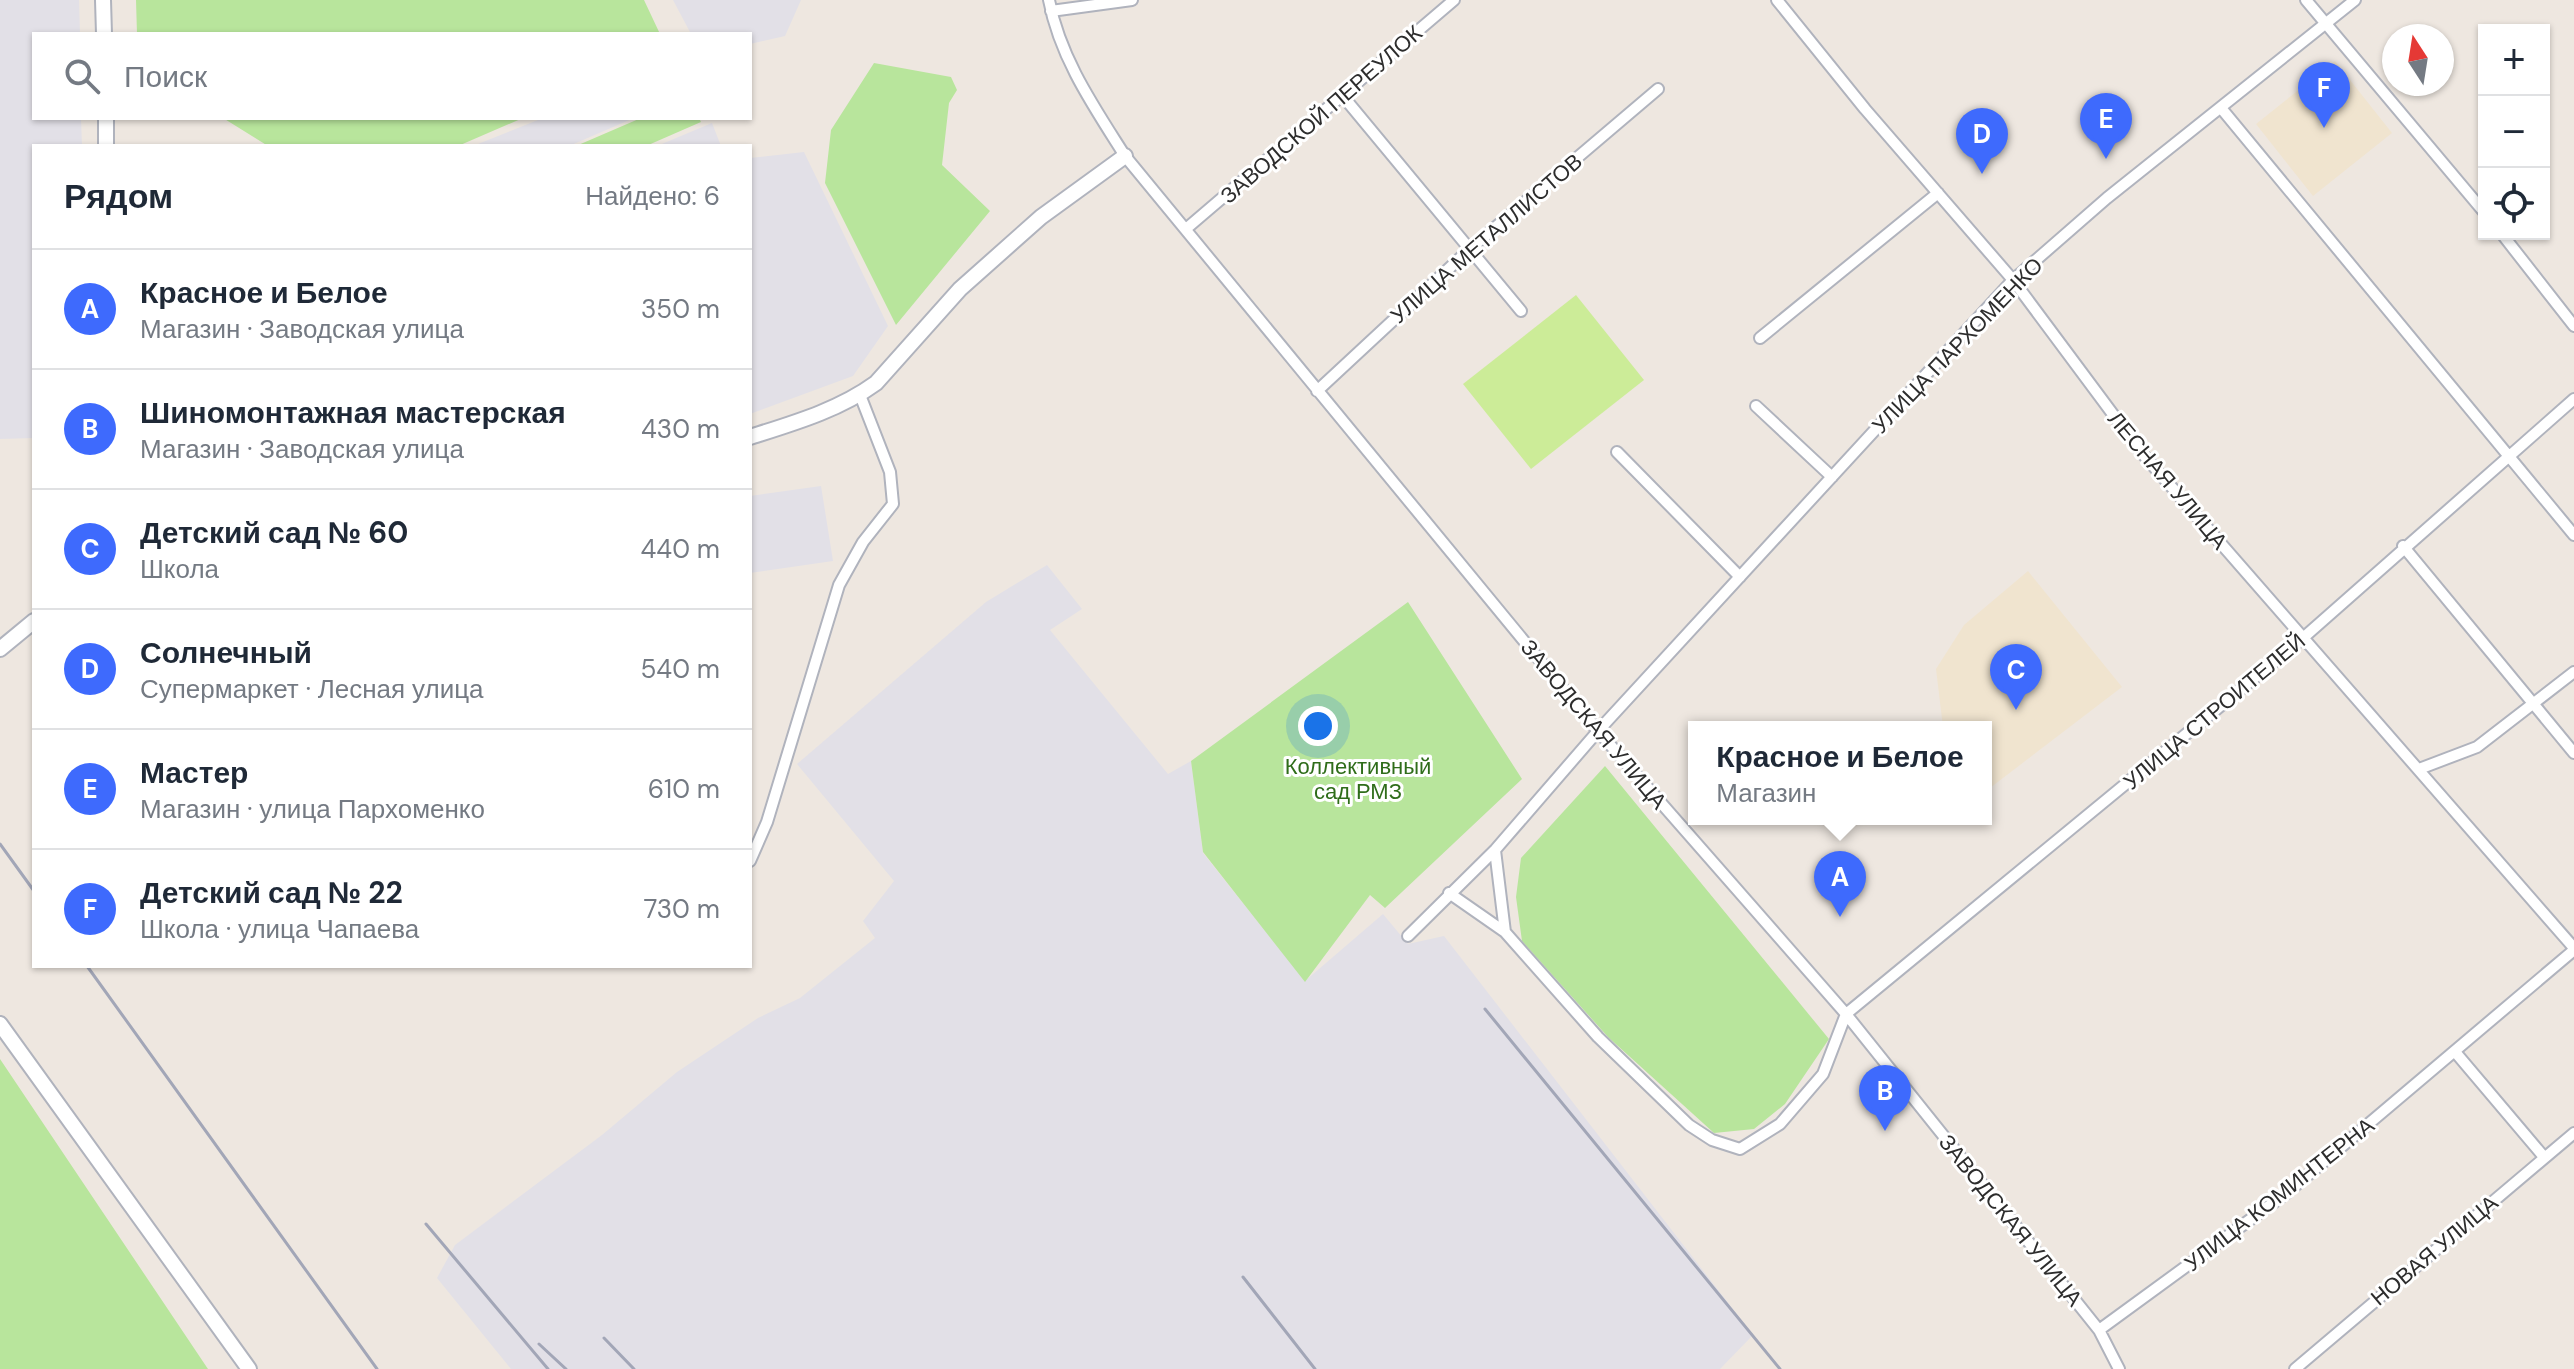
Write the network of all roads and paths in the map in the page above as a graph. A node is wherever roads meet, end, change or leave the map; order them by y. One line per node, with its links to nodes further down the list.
1 (103, 0): 9 (main road)
2 (1132, 0): 7 (street)
3 (1454, 0): 11 (street, ЗАВОДСКОЙ ПЕРЕУЛОК)
4 (1777, 0): 16 (street, ЛЕСНАЯ УЛИЦА)
5 (2306, 0): 8 (street)
6 (2355, 0): 8 (street, УЛИЦА ПАРХОМЕНКО)
7 (1050, 6): 15 (street, ЗАВОДСКАЯ УЛИЦА)
8 (2326, 24): 12 (street, УЛИЦА ПАРХОМЕНКО); 17 (street)
9 (104, 32)
10 (1658, 89): 20 (street, УЛИЦА МЕТАЛЛИСТОВ)
11 (1342, 95): 18 (street, ЗАВОДСКОЙ ПЕРЕУЛОК); 20 (street)
12 (2221, 108): 21 (street, УЛИЦА ПАРХОМЕНКО); 31 (street)
13 (106, 120): 14 (main road)
14 (106, 144)
15 (1125, 156): 18 (street, ЗАВОДСКАЯ УЛИЦА); 26 (main road)
16 (1938, 193): 21 (street, ЛЕСНАЯ УЛИЦА); 24 (street)
17 (2478, 205)
18 (1187, 228): 25 (street, ЗАВОДСКАЯ УЛИЦА)
19 (2507, 240): 23 (street)
20 (1471, 248): 22 (street); 25 (street, УЛИЦА МЕТАЛЛИСТОВ)
21 (2013, 280): 32 (street, УЛИЦА ПАРХОМЕНКО); 37 (street, ЛЕСНАЯ УЛИЦА)
22 (1521, 311)
23 (2574, 326)
24 (1760, 338)
25 (1317, 391): 41 (street, ЗАВОДСКАЯ УЛИЦА)
26 (860, 395): 29 (main road); 45 (street)
27 (2574, 399): 31 (street, УЛИЦА СТРОИТЕЛЕЙ)
28 (1756, 406): 32 (street)
29 (752, 436)
30 (1617, 452): 35 (street)
31 (2510, 457): 33 (street); 34 (street, УЛИЦА СТРОИТЕЛЕЙ)
32 (1832, 477): 35 (street, УЛИЦА ПАРХОМЕНКО)
33 (2574, 535)
34 (2403, 546): 37 (street, УЛИЦА СТРОИТЕЛЕЙ); 40 (street)
35 (1740, 577): 41 (street, УЛИЦА ПАРХОМЕНКО)
36 (32, 623): 38 (main road)
37 (2303, 638): 43 (street, ЛЕСНАЯ УЛИЦА); 50 (street, УЛИЦА СТРОИТЕЛЕЙ)
38 (0, 649)
39 (2574, 672): 40 (street)
40 (2534, 705): 42 (street); 43 (street)
41 (1598, 731): 44 (street, УЛИЦА ПАРХОМЕНКО); 50 (street, ЗАВОДСКАЯ УЛИЦА)
42 (2574, 753)
43 (2419, 769): 49 (street, ЛЕСНАЯ УЛИЦА)
44 (1495, 850): 46 (street, УЛИЦА ПАРХОМЕНКО); 47 (street)
45 (752, 856)
46 (1449, 893): 47 (street); 48 (street, УЛИЦА ПАРХОМЕНКО)
47 (1505, 932): 50 (street)
48 (1408, 936)
49 (2574, 949): 52 (street, УЛИЦА КОМИНТЕРНА)
50 (1846, 1014): 55 (street, ЗАВОДСКАЯ УЛИЦА)
51 (0, 1024): 56 (main road)
52 (2456, 1053): 54 (street); 55 (street, УЛИЦА КОМИНТЕРНА)
53 (2574, 1133): 54 (street, НОВАЯ УЛИЦА)
54 (2544, 1157): 58 (street, НОВАЯ УЛИЦА)
55 (2099, 1330): 57 (street, ЗАВОДСКАЯ УЛИЦА)
56 (249, 1369)
57 (2119, 1369)
58 (2295, 1369)

